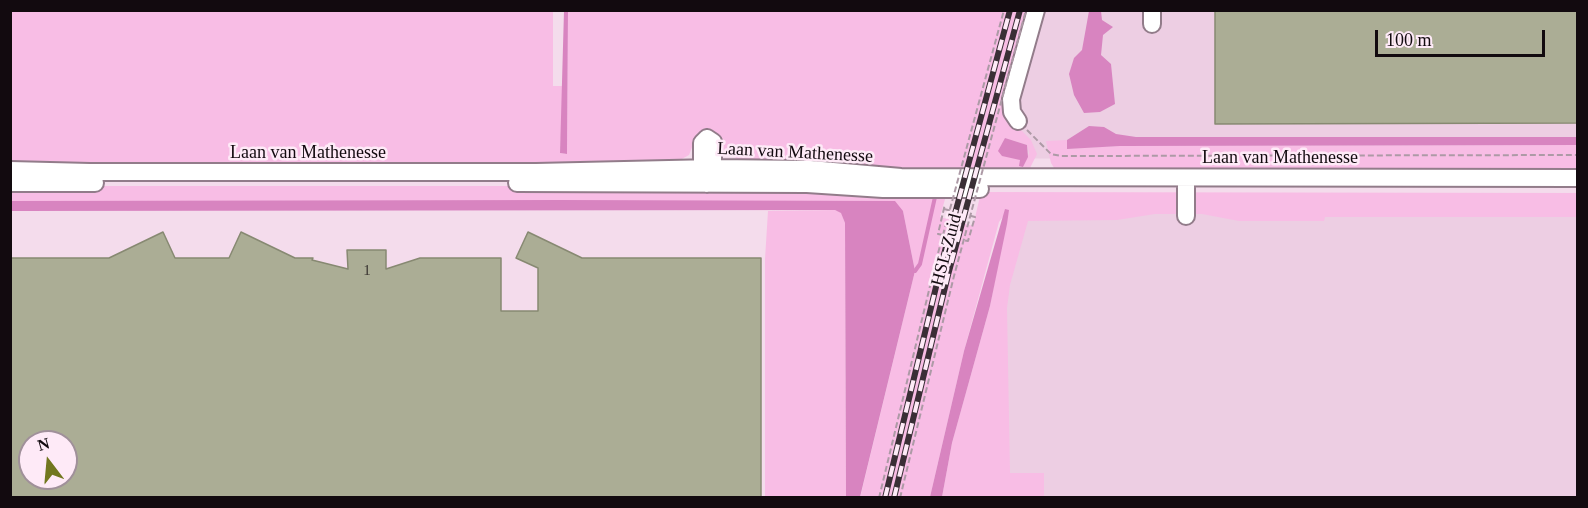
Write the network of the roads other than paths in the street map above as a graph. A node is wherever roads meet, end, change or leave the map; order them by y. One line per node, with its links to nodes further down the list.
1 (1036, 10): 2 (street)
2 (1018, 121)
3 (10, 170): 4 (street, Laan van Mathenesse)
4 (707, 173): 6 (street, Laan van Mathenesse); 7 (street, Laan van Mathenesse); 7 (street, Laan van Mathenesse)
5 (1578, 178): 7 (street, Laan van Mathenesse)
6 (10, 183)
7 (1186, 183): 8 (street, Laan van Mathenesse); 9 (street)
8 (1578, 189)
9 (1186, 216)

